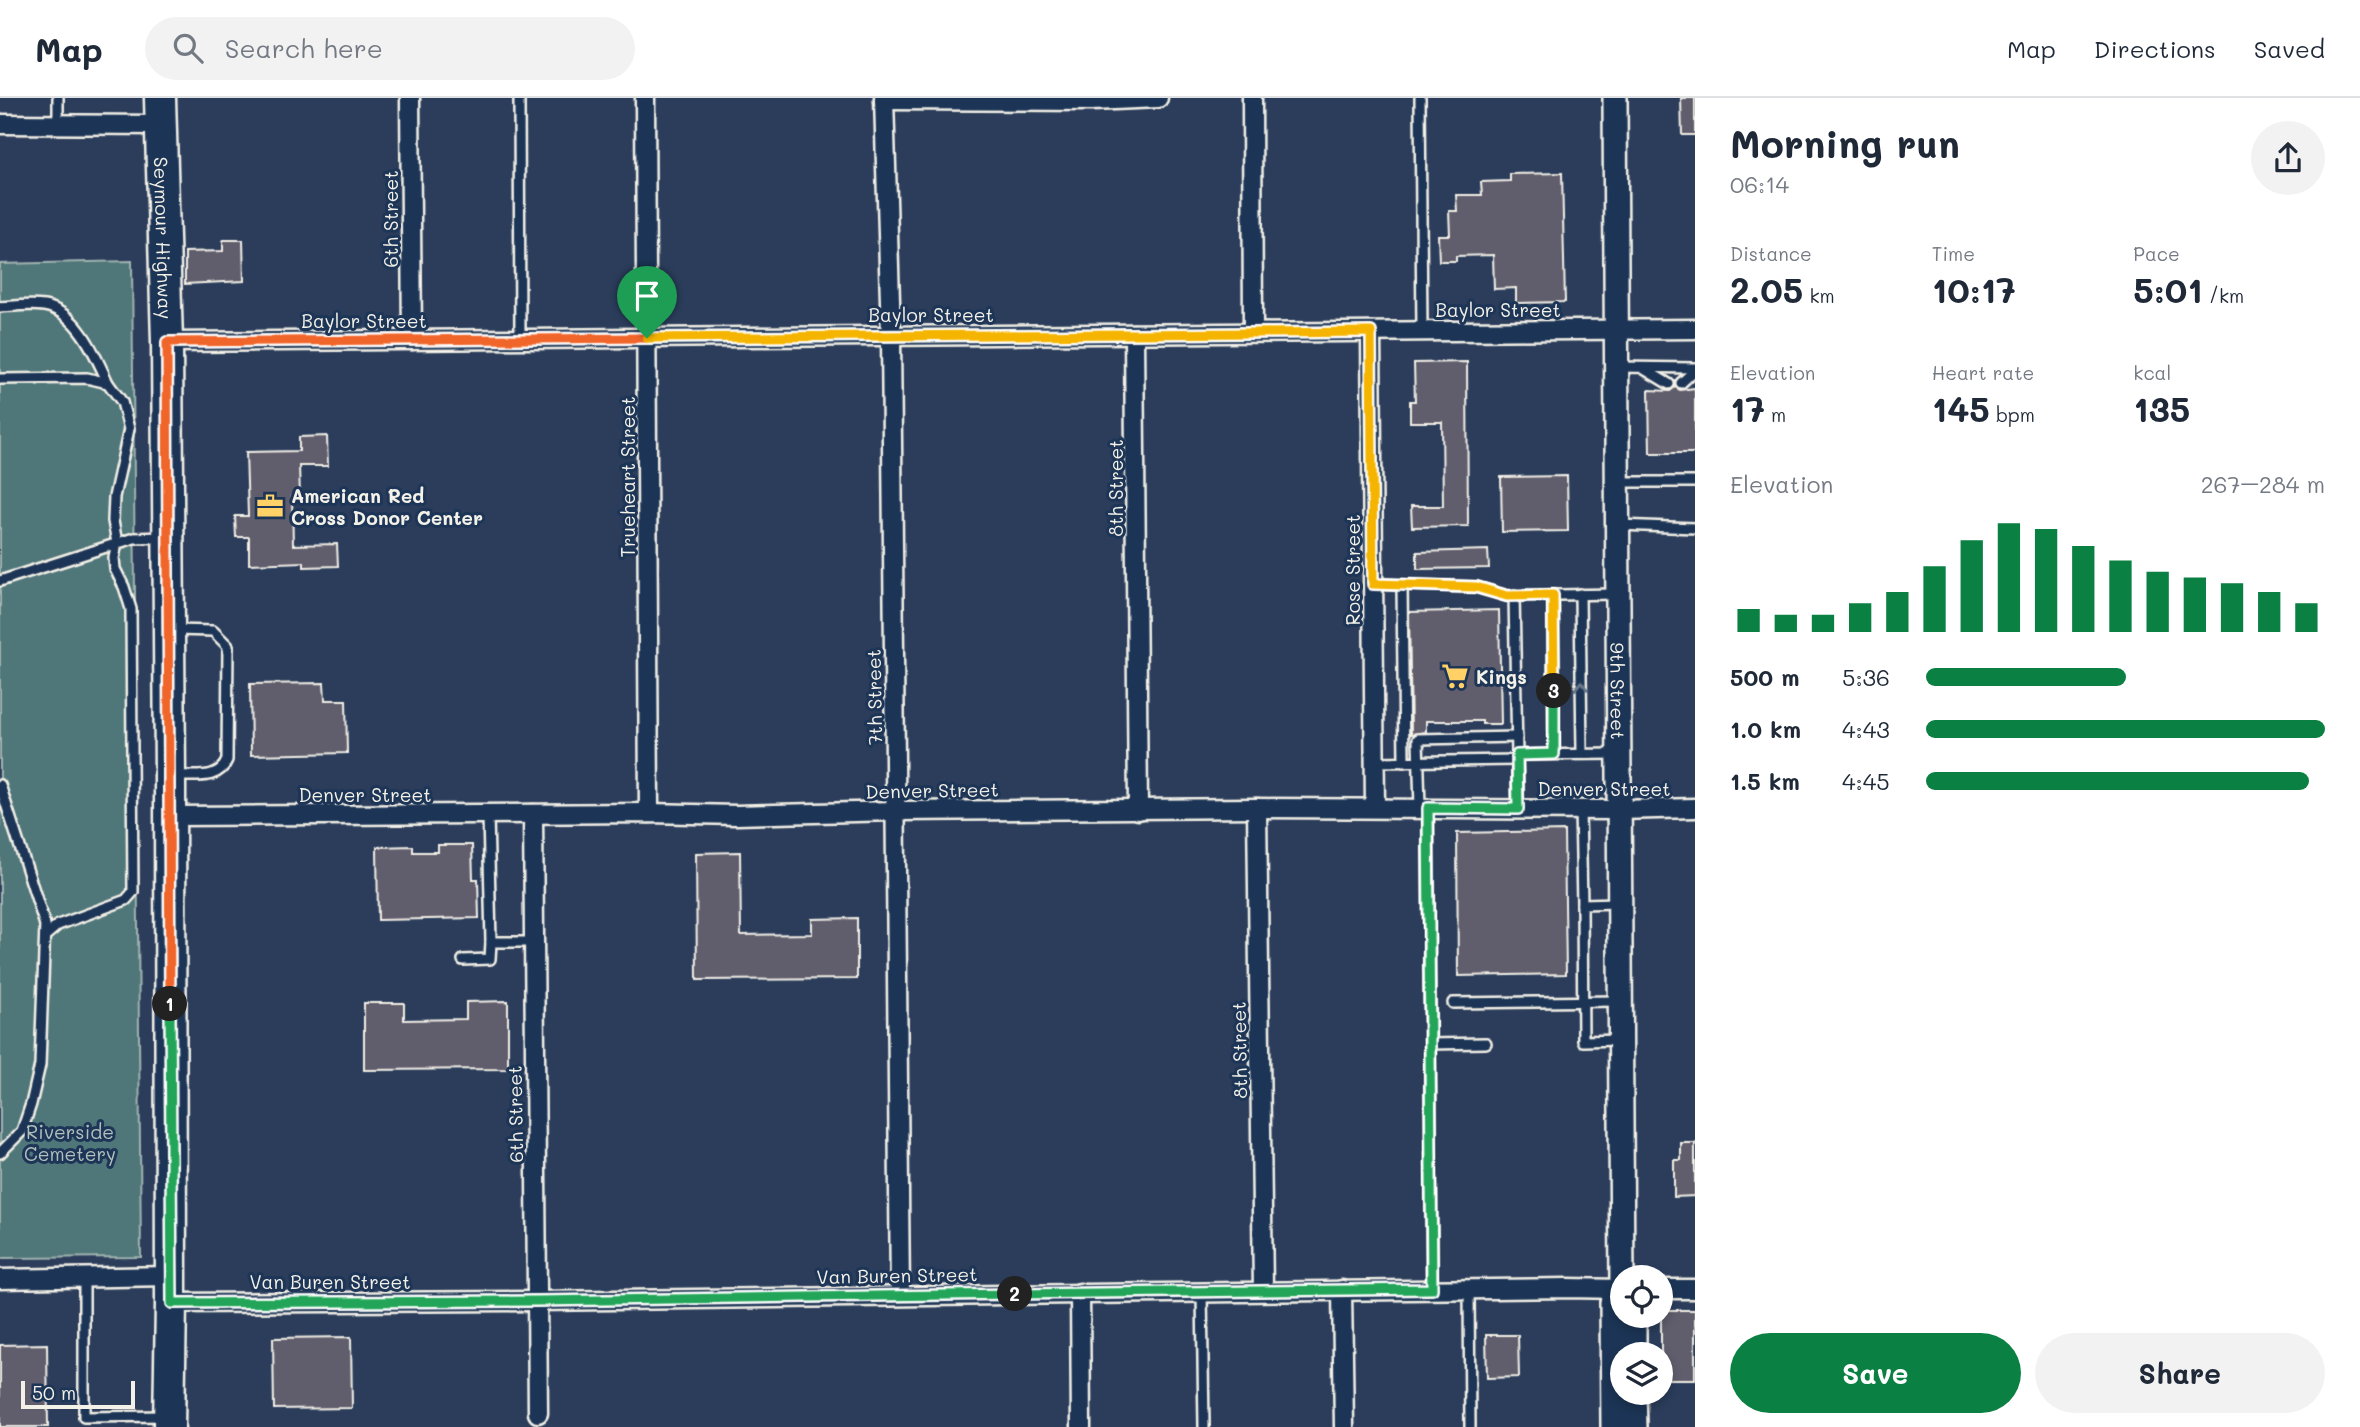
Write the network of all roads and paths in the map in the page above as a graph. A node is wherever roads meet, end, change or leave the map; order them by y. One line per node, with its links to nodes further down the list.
1 (58, 98): 11 (lane)
2 (410, 98): 23 (street, 6th Street)
3 (519, 98): 22 (lane)
4 (645, 98): 21 (street, Trueheart Street)
5 (1158, 98): 9 (street)
6 (1252, 98): 17 (street)
7 (1420, 98): 16 (lane)
8 (1615, 98): 15 (street, 9th Street)
9 (884, 99): 20 (street, 7th Street)
10 (160, 111): 11 (street); 24 (main road, Seymour Highway)
11 (58, 123): 12 (street)
12 (0, 124)
13 (0, 307): 29 (lane)
14 (1695, 329): 15 (street, Baylor Street)
15 (1616, 330): 16 (street, Baylor Street); 25 (street, 9th Street)
16 (1422, 331): 18 (street, Baylor Street)
17 (1253, 332): 18 (street, Baylor Street); 19 (street, Baylor Street)
18 (1371, 332): 39 (street, Rose Street)
19 (1135, 334): 20 (street, Baylor Street); 62 (street, 8th Street)
20 (891, 335): 21 (street, Baylor Street); 64 (street, 7th Street)
21 (647, 338): 22 (street, Baylor Street); 65 (street, Trueheart Street)
22 (520, 339): 23 (street, Baylor Street)
23 (412, 341): 24 (street, Baylor Street)
24 (167, 342): 36 (main road, Seymour Highway)
25 (1617, 367): 26 (lane); 32 (street, 9th Street)
26 (1643, 368): 27 (lane); 31 (lane)
27 (1695, 369): 30 (lane)
28 (0, 379): 29 (lane)
29 (108, 383): 37 (lane)
30 (1681, 383)
31 (1669, 384)
32 (1617, 481): 33 (lane); 34 (street, 9th Street)
33 (1695, 482)
34 (1618, 525): 35 (lane); 42 (street, 9th Street)
35 (1695, 528)
36 (168, 537): 37 (lane); 45 (main road, Seymour Highway)
37 (117, 543): 38 (lane); 71 (lane)
38 (0, 581)
39 (1373, 584): 40 (lane); 52 (street, Rose Street)
40 (1402, 585): 44 (lane); 53 (lane)
41 (1580, 594): 42 (lane); 43 (lane); 48 (lane, one-way to 41)
42 (1618, 594): 49 (street, 9th Street)
43 (1553, 595): 44 (lane); 47 (lane)
44 (1514, 596): 46 (lane)
45 (169, 629): 54 (main road, Seymour Highway); 54 (lane)
46 (1517, 737): 50 (lane); 51 (lane)
47 (1554, 754): 48 (lane); 50 (lane)
48 (1582, 754): 49 (lane)
49 (1619, 754): 63 (street, 9th Street)
50 (1517, 758): 51 (lane); 60 (lane)
51 (1419, 761): 53 (lane); 58 (lane)
52 (1375, 762): 53 (lane); 57 (street, Rose Street)
53 (1404, 762)
54 (170, 776): 68 (main road, Seymour Highway)
55 (0, 785): 71 (lane)
56 (1257, 808): 57 (street, Denver Street); 62 (street, Denver Street); 92 (street, 8th Street)
57 (1375, 808): 58 (street, Denver Street)
58 (1424, 808): 60 (street, Denver Street); 80 (lane)
59 (1695, 808): 63 (street, Denver Street)
60 (1518, 809): 61 (street, Denver Street)
61 (1580, 809): 63 (street, Denver Street); 70 (lane)
62 (1139, 810): 64 (street, Denver Street)
63 (1619, 810): 69 (street, 9th Street)
64 (897, 811): 65 (street, Denver Street); 95 (street, 7th Street)
65 (649, 813): 66 (street, Denver Street)
66 (533, 814): 67 (street, Denver Street); 73 (street, 6th Street)
67 (488, 815): 68 (street, Denver Street); 72 (lane)
68 (170, 816): 86 (main road, Seymour Highway)
69 (1620, 903): 70 (lane); 75 (street, 9th Street)
70 (1582, 904): 76 (lane)
71 (45, 936): 81 (lane)
72 (491, 942): 73 (lane); 74 (lane)
73 (534, 942): 96 (street, 6th Street)
74 (463, 960)
75 (1620, 1001): 76 (lane); 78 (street, 9th Street)
76 (1583, 1002): 77 (lane); 78 (lane)
77 (1452, 1003)
78 (1621, 1040): 82 (street, 9th Street)
79 (1486, 1043): 80 (lane)
80 (1430, 1044): 87 (lane)
81 (0, 1153)
82 (1622, 1265)
83 (84, 1277): 84 (street, Van Buren Street); 86 (street, Van Buren Street); 100 (lane)
84 (0, 1279)
85 (1610, 1288): 88 (street, Van Buren Street)
86 (171, 1289): 96 (street, Van Buren Street); 100 (main road, Seymour Highway)
87 (1432, 1289): 88 (street, Van Buren Street); 91 (street, Van Buren Street)
88 (1469, 1289): 104 (lane)
89 (1673, 1289): 90 (street)
90 (1695, 1289)
91 (1342, 1290): 92 (street, Van Buren Street); 103 (street)
92 (1263, 1291): 93 (street, Van Buren Street)
93 (1202, 1292): 94 (street, Van Buren Street); 102 (lane)
94 (1080, 1293): 95 (street, Van Buren Street); 101 (street)
95 (900, 1296): 96 (street, Van Buren Street)
96 (537, 1301): 99 (street, 6th Street)
97 (1612, 1328): 105 (street, 9th Street)
98 (1634, 1405): 106 (street)
99 (538, 1413)
100 (169, 1421)
101 (1082, 1427)
102 (1204, 1427)
103 (1344, 1427)
104 (1470, 1427)
105 (1613, 1427)
106 (1635, 1427)

